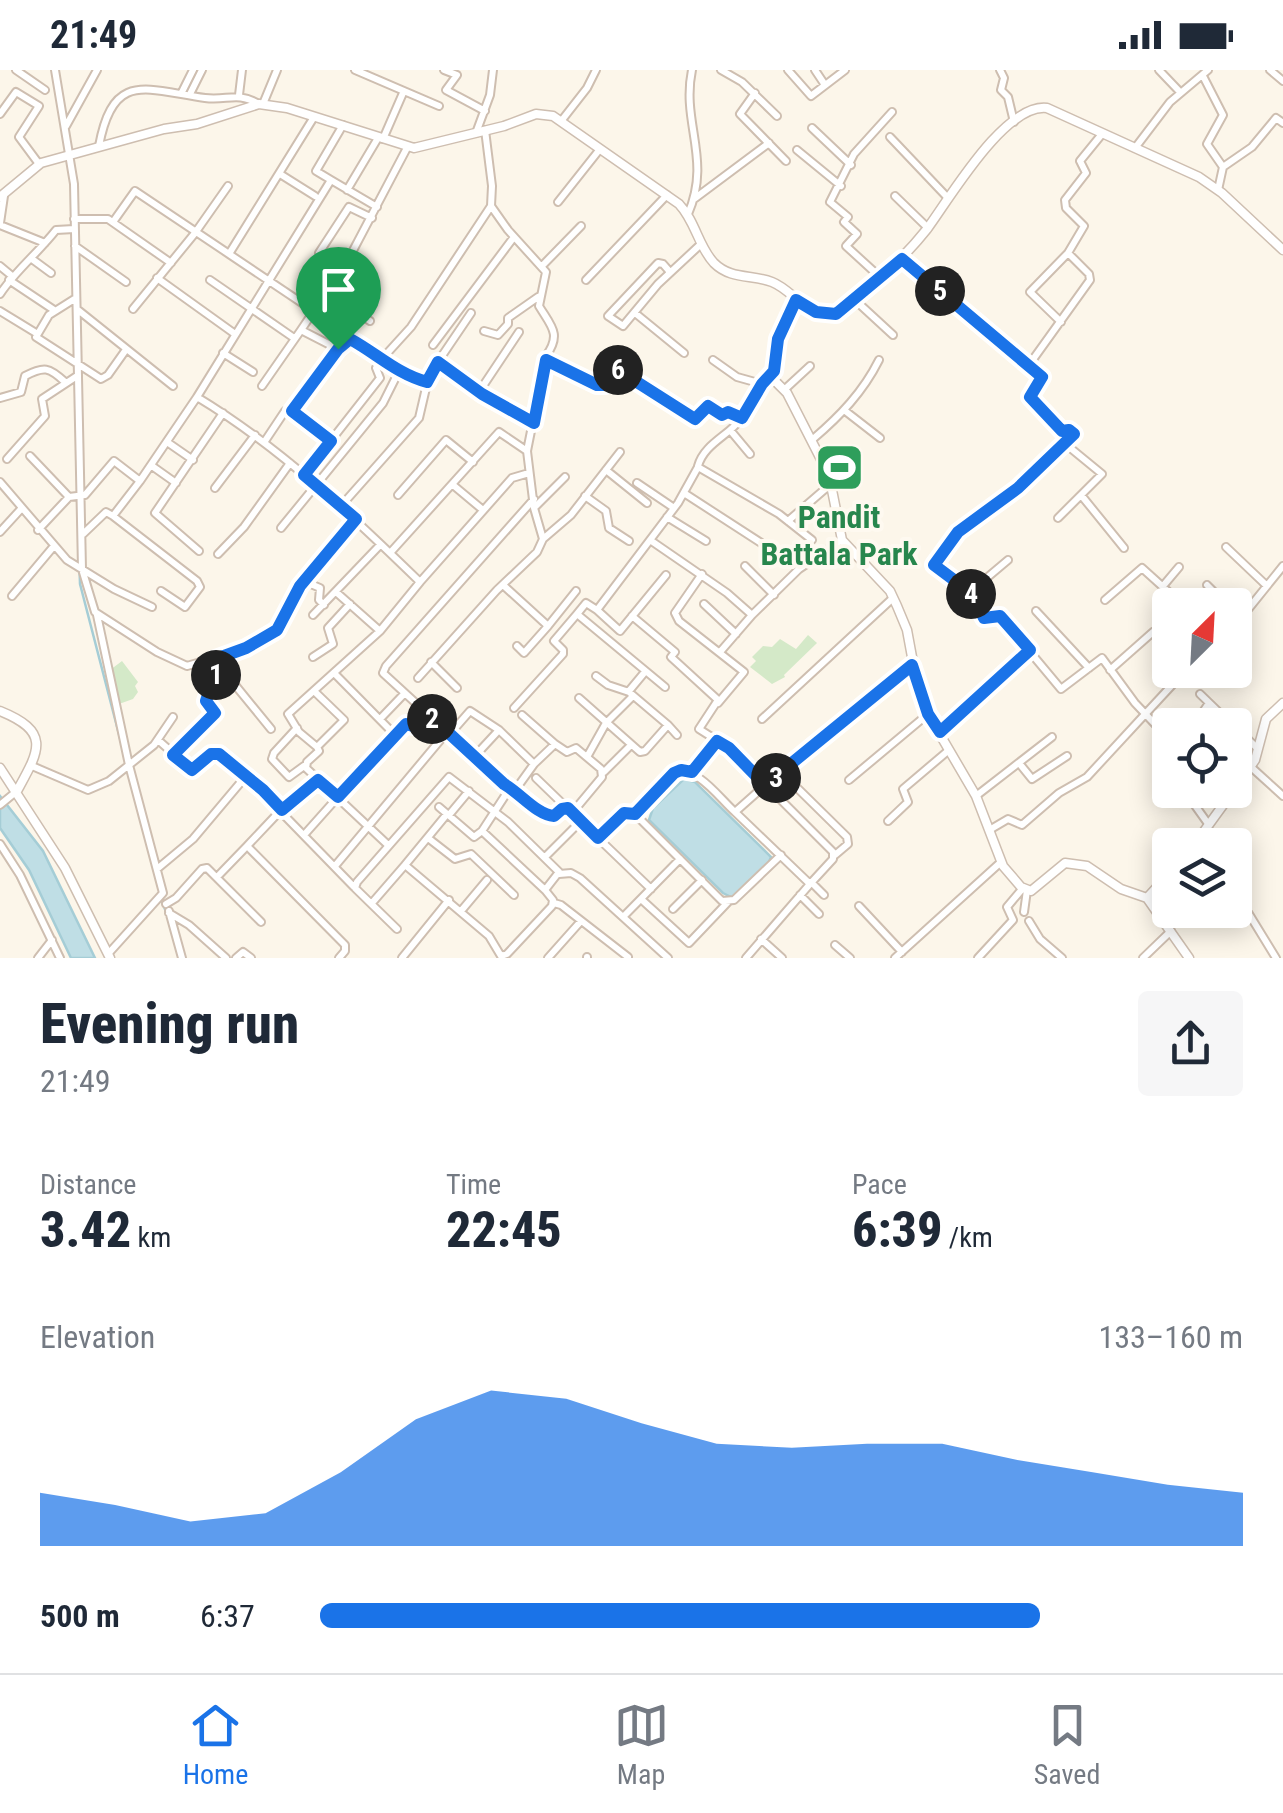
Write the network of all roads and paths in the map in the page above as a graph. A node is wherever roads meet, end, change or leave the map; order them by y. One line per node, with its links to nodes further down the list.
1 (16, 70): 24 (street)
2 (55, 70): 41 (street)
3 (97, 70): 41 (street)
4 (193, 70): 26 (street)
5 (202, 70): 26 (street)
6 (242, 70): 29 (street)
7 (276, 70): 30 (street)
8 (355, 70): 27 (street)
9 (444, 70): 32 (street)
10 (493, 70): 32 (street)
11 (596, 70): 37 (street)
12 (692, 70): 69 (street)
13 (720, 70): 20 (street)
14 (788, 70): 23 (street)
15 (815, 70): 23 (street)
16 (845, 70): 23 (street)
17 (1000, 70): 38 (street)
18 (1159, 70): 25 (street)
19 (1270, 70): 22 (street)
20 (733, 72): 28 (street)
21 (1205, 73): 25 (street); 57 (street)
22 (1283, 82)
23 (825, 85)
24 (45, 90)
25 (1180, 92): 51 (street)
26 (186, 93): 29 (street); 48 (street)
27 (403, 93): 31 (street); 46 (street)
28 (754, 93): 36 (street); 47 (street)
29 (239, 95): 30 (street)
30 (261, 104): 35 (street); 48 (street)
31 (438, 106)
32 (484, 111): 43 (street)
33 (892, 112): 56 (street)
34 (0, 114): 55 (street)
35 (314, 116): 40 (street); 58 (street)
36 (777, 116)
37 (562, 120): 43 (street); 50 (street)
38 (1014, 122): 44 (street); 68 (street)
39 (1283, 123): 57 (street)
40 (343, 125): 46 (street); 59 (street)
41 (65, 127): 53 (street)
42 (812, 128): 56 (street)
43 (481, 132): 49 (street); 71 (street)
44 (1102, 134): 51 (street); 88 (street)
45 (890, 138): 68 (street)
46 (380, 139): 49 (street); 62 (street)
47 (769, 143): 54 (street); 69 (street)
48 (99, 146): 53 (street)
49 (408, 146): 72 (street)
50 (601, 148): 64 (street); 70 (street)
51 (1135, 148): 63 (street)
52 (798, 150): 61 (street)
53 (70, 155): 55 (street); 75 (street)
54 (786, 161)
55 (38, 164): 65 (street)
56 (851, 165): 61 (street)
57 (1223, 167): 63 (street)
58 (280, 174): 66 (street); 89 (street)
59 (331, 180): 62 (street); 101 (street)
60 (228, 186): 81 (street)
61 (841, 186): 99 (street)
62 (347, 190): 72 (street)
63 (1218, 190): 86 (street)
64 (668, 194): 73 (street); 102 (street)
65 (2, 196): 77 (street)
66 (314, 196)
67 (895, 196): 79 (street)
68 (948, 197): 79 (street)
69 (694, 199): 73 (street)
70 (558, 202)
71 (491, 206): 82 (street); 132 (street)
72 (377, 207): 74 (street)
73 (688, 214): 84 (street)
74 (372, 218): 87 (street); 104 (street)
75 (74, 219): 76 (street); 80 (street)
76 (114, 222): 81 (street); 92 (street)
77 (0, 224): 83 (street)
78 (581, 226): 94 (street)
79 (928, 228): 91 (street)
80 (73, 229): 83 (street); 85 (street)
81 (196, 233): 89 (street); 92 (street)
82 (514, 236): 94 (street); 127 (street)
83 (45, 244): 90 (street)
84 (701, 244): 96 (street); 108 (street)
85 (74, 245): 103 (street); 107 (street)
86 (1283, 250)
87 (319, 253)
88 (1068, 253): 119 (street); 119 (street)
89 (229, 254): 101 (street)
90 (32, 259): 95 (street); 97 (street)
91 (902, 259): 99 (street); 138 (street)
92 (171, 263): 98 (street)
93 (0, 266): 97 (street)
94 (542, 266): 106 (street)
95 (51, 272)
96 (670, 272): 116 (street); 116 (street)
97 (11, 278): 105 (street); 111 (street)
98 (158, 278): 110 (street); 124 (street)
99 (881, 278): 109 (street)
100 (210, 280): 113 (street)
101 (269, 280): 113 (street); 115 (street)
102 (586, 280)
103 (126, 282)
104 (328, 292): 115 (street); 118 (street)
105 (0, 294)
106 (539, 296): 121 (street); 133 (street)
107 (76, 298): 111 (street); 112 (street)
108 (796, 300): 109 (street); 140 (street)
109 (855, 300): 125 (street)
110 (133, 308)
111 (54, 310): 123 (street)
112 (77, 310): 129 (street); 137 (street)
113 (250, 310): 124 (street); 126 (street)
114 (0, 311): 123 (street)
115 (314, 311): 120 (street)
116 (635, 312): 131 (street)
117 (471, 313): 136 (street)
118 (370, 321)
119 (1061, 322): 138 (street)
120 (301, 330): 126 (street); 128 (street)
121 (484, 331)
122 (518, 332): 150 (street)
123 (36, 333): 137 (street)
124 (235, 334): 130 (street)
125 (893, 335)
126 (294, 338): 148 (street)
127 (433, 345)
128 (338, 349): 132 (street); 154 (street)
129 (125, 350): 137 (street); 147 (street)
130 (224, 353): 141 (street); 151 (street)
131 (684, 353)
132 (382, 360): 142 (street); 163 (street)
133 (546, 360): 156 (street); 157 (street)
134 (713, 360): 146 (street)
135 (878, 360): 153 (street)
136 (438, 362): 145 (street); 150 (street)
137 (78, 364): 143 (street)
138 (1029, 365): 165 (street)
139 (810, 366): 149 (street)
140 (774, 371): 146 (street); 149 (street)
141 (253, 372)
142 (399, 372): 145 (street); 185 (street)
143 (77, 376): 144 (street); 192 (street)
144 (65, 382): 152 (street); 170 (street)
145 (427, 382): 195 (street)
146 (762, 384): 156 (street)
147 (172, 386)
148 (262, 386)
149 (784, 390): 161 (street)
150 (478, 392): 157 (street)
151 (197, 397): 155 (street); 164 (street)
152 (0, 398)
153 (844, 410): 160 (street); 161 (street)
154 (292, 411): 162 (street); 163 (street)
155 (223, 412): 159 (street); 171 (street)
156 (742, 418): 158 (street)
157 (534, 423): 166 (street)
158 (730, 430): 168 (street); 175 (street)
159 (255, 435): 162 (street); 187 (street)
160 (880, 438)
161 (813, 439): 184 (street)
162 (264, 441): 173 (street)
163 (331, 441): 178 (street)
164 (167, 442): 171 (street); 174 (street)
165 (1063, 442): 190 (street); 239 (street)
166 (527, 450): 172 (street); 177 (street)
167 (620, 452): 176 (street)
168 (750, 454)
169 (30, 456): 192 (street)
170 (7, 459)
171 (193, 460): 182 (street)
172 (474, 462): 186 (street); 189 (street)
173 (290, 463): 178 (street); 221 (street)
174 (152, 466): 180 (street); 182 (street)
175 (698, 466): 188 (street); 203 (street)
176 (606, 470): 191 (street); 193 (street)
177 (530, 473): 194 (street); 198 (street)
178 (304, 475): 185 (street)
179 (565, 477): 194 (street)
180 (140, 481): 192 (street); 199 (street)
181 (0, 482): 197 (street)
182 (176, 483): 219 (street)
183 (637, 483): 196 (street)
184 (832, 483): 203 (street); 211 (street)
185 (316, 485): 195 (street); 204 (street)
186 (453, 485): 198 (street); 220 (street)
187 (214, 488)
188 (684, 493): 196 (street); 218 (street)
189 (398, 494)
190 (1081, 495): 201 (street); 217 (street)
191 (585, 496): 208 (street); 212 (street)
192 (76, 497): 205 (street); 207 (street)
193 (648, 502)
194 (534, 503): 208 (street); 279 (street)
195 (341, 506): 202 (street)
196 (674, 508): 200 (street)
197 (21, 509): 205 (street); 206 (street)
198 (483, 510): 230 (street)
199 (112, 516): 207 (street); 236 (street)
200 (667, 517): 209 (street); 213 (street)
201 (1058, 518)
202 (356, 519): 214 (street); 229 (street)
203 (788, 522): 210 (street)
204 (281, 528)
205 (38, 530): 215 (street)
206 (0, 532)
207 (84, 534): 225 (street)
208 (543, 539): 231 (street)
209 (650, 540): 227 (street); 249 (street)
210 (812, 540)
211 (842, 540): 240 (street); 242 (street)
212 (629, 541)
213 (706, 541)
214 (380, 545): 220 (street); 238 (street)
215 (54, 546): 225 (street); 241 (street)
216 (1226, 547): 234 (street)
217 (1124, 548)
218 (772, 550)
219 (199, 551)
220 (390, 553): 230 (street)
221 (218, 554)
222 (1008, 560): 239 (street)
223 (745, 566): 240 (street)
224 (1283, 566): 234 (street)
225 (80, 568): 248 (street); 251 (street)
226 (1179, 568): 233 (street)
227 (702, 574): 255 (street); 263 (street)
228 (666, 575): 254 (street)
229 (306, 582): 247 (street); 265 (street)
230 (420, 582): 257 (street)
231 (504, 584): 256 (street); 266 (street)
232 (1207, 585): 235 (street)
233 (1163, 586): 243 (street)
234 (1267, 586): 246 (street)
235 (1210, 588)
236 (161, 591)
237 (576, 591): 256 (street)
238 (336, 592): 244 (street); 247 (street)
239 (970, 592): 262 (street)
240 (774, 595): 255 (street)
241 (12, 596)
242 (893, 598): 267 (street); 296 (street)
243 (1105, 600)
244 (350, 604): 257 (street); 264 (street)
245 (704, 604): 259 (street)
246 (1252, 604)
247 (324, 605): 253 (street)
248 (152, 607)
249 (596, 610): 252 (street); 254 (street)
250 (1036, 612): 268 (street)
251 (96, 614): 265 (street); 325 (street)
252 (577, 614): 260 (street); 271 (street)
253 (313, 615)
254 (632, 616): 283 (street)
255 (752, 616): 259 (street)
256 (546, 629): 260 (street); 261 (street)
257 (380, 631): 270 (street)
258 (1152, 633): 269 (street)
259 (736, 634): 263 (street)
260 (554, 641): 286 (street)
261 (517, 646)
262 (1030, 650): 268 (street); 303 (street)
263 (720, 652): 283 (street)
264 (314, 656)
265 (213, 660): 274 (street)
266 (432, 662): 273 (street); 276 (street)
267 (912, 665): 291 (street); 330 (street)
268 (1089, 668): 269 (street)
269 (1110, 670): 293 (street)
270 (334, 672): 278 (street); 295 (street)
271 (644, 673): 275 (street); 280 (street)
272 (596, 676): 280 (street)
273 (418, 678)
274 (220, 684): 301 (street); 316 (street)
275 (665, 687)
276 (457, 688)
277 (1171, 688): 293 (street)
278 (314, 690): 300 (street); 313 (street)
279 (404, 694): 290 (street); 295 (street)
280 (631, 694): 298 (street); 299 (street)
281 (1200, 694): 284 (street)
282 (579, 698): 298 (street)
283 (718, 703): 309 (street)
284 (1210, 703): 287 (street); 288 (street)
285 (1283, 703): 314 (street)
286 (514, 708)
287 (1206, 708)
288 (1215, 708)
289 (0, 710): 324 (street)
290 (426, 712): 304 (street); 305 (street)
291 (928, 714): 303 (street); 334 (street)
292 (522, 715): 310 (street)
293 (1148, 715): 297 (street); 356 (street)
294 (174, 716): 308 (street)
295 (380, 718): 305 (street)
296 (762, 719)
297 (1152, 720)
298 (606, 724): 311 (street); 318 (street)
299 (668, 726): 306 (street); 311 (street)
300 (297, 728): 313 (street); 322 (street)
301 (271, 730)
302 (499, 730): 304 (street); 319 (street); 321 (street)
303 (940, 732): 315 (street)
304 (448, 733): 319 (street); 355 (street)
305 (394, 734): 341 (street)
306 (677, 735)
307 (1052, 737): 320 (street)
308 (158, 740): 316 (street); 325 (street)
309 (717, 741): 329 (street); 335 (street)
310 (555, 744): 318 (street); 321 (street)
311 (631, 744): 328 (street)
312 (1252, 744): 314 (street)
313 (316, 747): 322 (street)
314 (1257, 748): 323 (street)
315 (950, 749): 339 (street); 353 (street)
316 (173, 755): 331 (street)
317 (1067, 756): 320 (street)
318 (587, 757): 328 (street)
319 (474, 758): 336 (street)
320 (1019, 763): 339 (street)
321 (534, 764): 336 (street)
322 (305, 765): 333 (street)
323 (1252, 765)
324 (32, 766): 325 (street); 338 (street)
325 (128, 766): 371 (street)
326 (0, 768): 338 (street)
327 (1252, 769): 340 (street)
328 (604, 772): 348 (street)
329 (692, 772): 349 (street); 350 (street)
330 (781, 772): 335 (street); 366 (street)
331 (246, 776): 346 (street); 371 (street)
332 (536, 778): 348 (street)
333 (318, 780): 341 (street); 346 (street)
334 (849, 780)
335 (765, 785): 349 (street); 366 (street)
336 (513, 788): 347 (street); 348 (street)
337 (469, 791): 347 (street); 351 (street); 362 (street)
338 (17, 792): 342 (street); 411 (street)
339 (976, 796): 356 (street)
340 (1283, 796)
341 (338, 797): 355 (street); 358 (street)
342 (0, 806)
343 (440, 807): 351 (street)
344 (1197, 808): 354 (street)
345 (1222, 808): 354 (street)
346 (282, 810): 358 (street); 363 (street)
347 (494, 811): 357 (street); 365 (street)
348 (570, 811): 352 (street)
349 (735, 812): 364 (street)
350 (635, 814): 360 (street); 367 (street)
351 (448, 815): 357 (street); 359 (street)
352 (580, 821): 360 (street); 365 (street)
353 (888, 822)
354 (1210, 826)
355 (368, 827): 362 (street); 370 (street)
356 (991, 828): 368 (street)
357 (482, 831): 380 (street)
358 (304, 835): 370 (street)
359 (428, 838): 369 (street); 385 (street)
360 (598, 838): 378 (street)
361 (0, 844): 407 (street)
362 (388, 845): 377 (street)
363 (247, 846): 373 (street); 420 (street)
364 (781, 855): 376 (street); 389 (street)
365 (545, 856): 372 (street)
366 (835, 856): 376 (street)
367 (680, 859): 375 (street); 378 (street)
368 (1001, 862): 379 (street); 410 (street)
369 (406, 865): 388 (street); 390 (street)
370 (335, 866): 377 (street)
371 (157, 869): 382 (street)
372 (560, 874): 380 (street); 399 (street)
373 (216, 878): 392 (street); 402 (street)
374 (486, 880): 395 (street)
375 (702, 880): 389 (street); 394 (street)
376 (811, 883): 383 (street); 384 (street)
377 (355, 888): 390 (street)
378 (651, 888): 387 (street)
379 (1025, 889): 386 (street); 396 (street); 412 (street)
380 (545, 890): 391 (street)
381 (1152, 893): 386 (street)
382 (164, 894): 392 (street); 411 (street)
383 (824, 894)
384 (800, 895): 398 (street); 406 (street)
385 (514, 896)
386 (1147, 898): 405 (street)
387 (641, 899): 389 (street); 399 (street)
388 (448, 900): 395 (street); 421 (street)
389 (728, 902)
390 (372, 903): 404 (street)
391 (554, 903): 401 (street); 409 (street)
392 (166, 904): 397 (street)
393 (858, 906): 410 (street)
394 (674, 909)
395 (462, 911): 409 (street)
396 (1024, 912)
397 (169, 913): 416 (street); 417 (street)
398 (819, 914)
399 (624, 918): 424 (street)
400 (1252, 919): 431 (street)
401 (581, 921): 413 (street); 423 (street)
402 (261, 922)
403 (1029, 922): 428 (street)
404 (397, 929)
405 (1171, 931): 429 (street); 430 (street)
406 (762, 939): 425 (street); 426 (street)
407 (52, 940): 414 (street); 415 (street)
408 (835, 945): 427 (street)
409 (493, 947): 422 (street)
410 (898, 955)
411 (109, 956)
412 (984, 956)
413 (628, 957)
414 (38, 958)
415 (60, 958)
416 (182, 958)
417 (226, 958)
418 (236, 958): 419 (street)
419 (251, 958)
420 (339, 958)
421 (402, 958)
422 (484, 958)
423 (548, 958)
424 (668, 958)
425 (746, 958)
426 (782, 958)
427 (850, 958)
428 (1062, 958)
429 (1143, 958)
430 (1188, 958)
431 (1276, 958)

